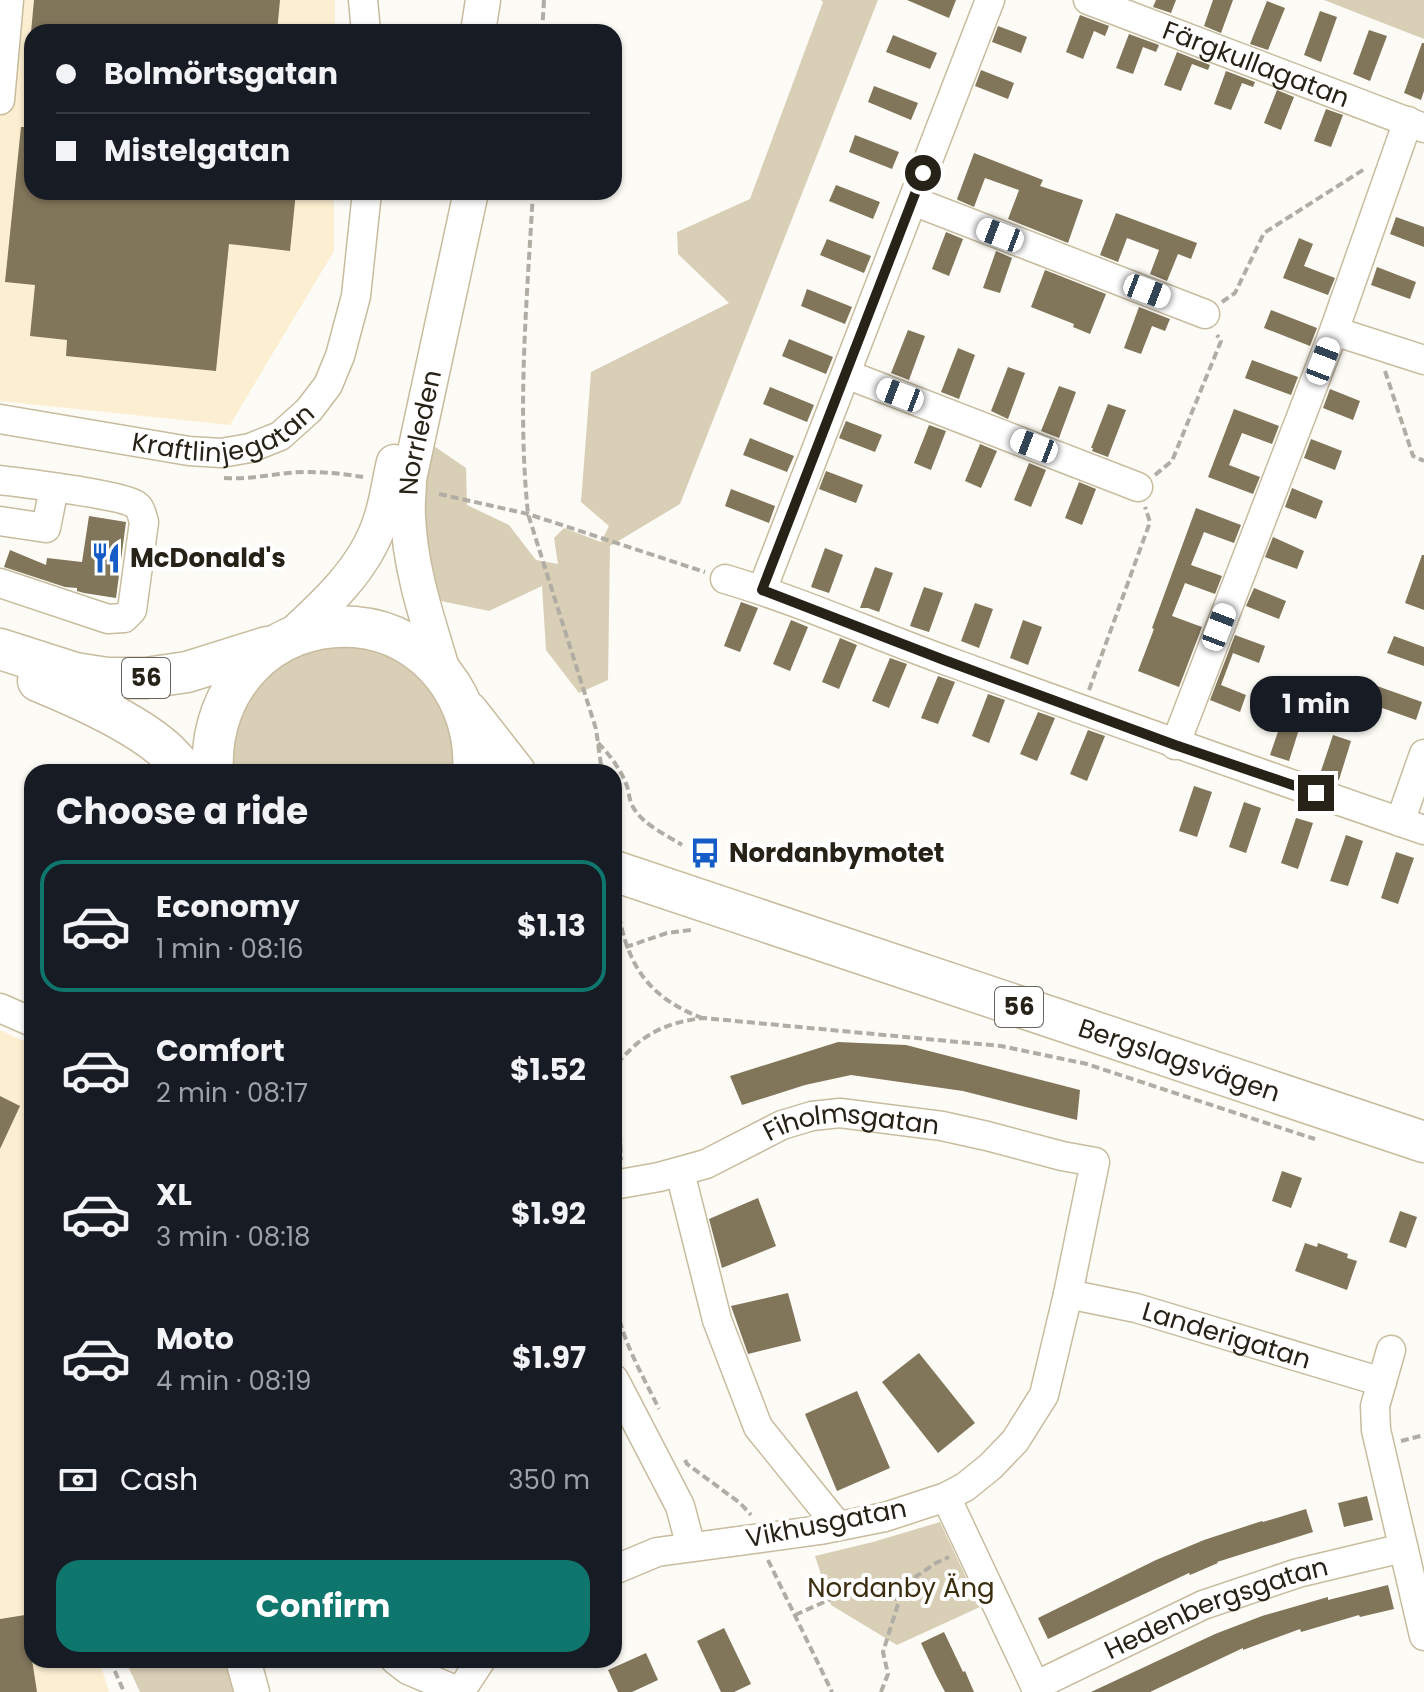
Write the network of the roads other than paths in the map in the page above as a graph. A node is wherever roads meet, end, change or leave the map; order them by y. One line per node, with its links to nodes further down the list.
1 (9, 0): 10 (street)
2 (363, 0): 7 (street)
3 (483, 0): 8 (main road)
4 (505, 0): 9 (main road)
5 (990, 0): 15 (street)
6 (1088, 0): 11 (street, Färgkullagatan)
7 (365, 24)
8 (479, 24)
9 (502, 24)
10 (0, 100)
11 (1410, 132): 17 (street)
12 (366, 200): 20 (street, Kraftlinjegatan)
13 (448, 200): 28 (main road, Norrleden)
14 (469, 200): 31 (main road, Norrleden)
15 (913, 201): 16 (street); 19 (street)
16 (1205, 314)
17 (1334, 331): 18 (street); 32 (street)
18 (1424, 360)
19 (846, 374): 22 (street); 27 (street)
20 (0, 419)
21 (0, 480): 23 (street)
22 (1138, 487)
23 (54, 488): 24 (street); 26 (street)
24 (0, 521)
25 (725, 579): 27 (street)
26 (0, 583)
27 (762, 590): 32 (street)
28 (284, 641): 29 (highway, 56); 31 (highway, 56); 35 (highway, 56)
29 (0, 649)
30 (0, 668): 34 (highway, 56)
31 (454, 690): 36 (highway); 37 (highway, 56)
32 (1175, 745): 38 (street)
33 (1424, 754): 38 (street)
34 (178, 764)
35 (213, 764)
36 (473, 764)
37 (509, 764)
38 (1412, 826)
39 (622, 847): 43 (highway, Bergslagsvägen / 56)
40 (622, 883): 44 (highway, Bergslagsvägen / 56)
41 (0, 1008): 42 (street)
42 (24, 1018)
43 (1424, 1114)
44 (1424, 1142)
45 (1095, 1162): 46 (street, Fiholmsgatan); 48 (street, Vikhusgatan)
46 (680, 1172): 47 (street, Fiholmsgatan); 53 (street)
47 (622, 1184)
48 (1068, 1294): 50 (street, Landerigatan); 52 (street, Vikhusgatan)
49 (1391, 1350): 50 (street)
50 (1382, 1382): 55 (street)
51 (622, 1394): 54 (street)
52 (946, 1497): 53 (street, Vikhusgatan); 62 (street)
53 (838, 1526): 54 (street, Vikhusgatan)
54 (691, 1547): 56 (street, Vikhusgatan)
55 (1403, 1548): 57 (street); 62 (street, Hedenbergsgatan)
56 (622, 1567)
57 (1424, 1636)
58 (245, 1668): 63 (main road)
59 (262, 1668): 64 (main road)
60 (405, 1668): 65 (street)
61 (476, 1668): 65 (street)
62 (1036, 1689)
63 (252, 1692)
64 (268, 1692)
65 (460, 1692)

